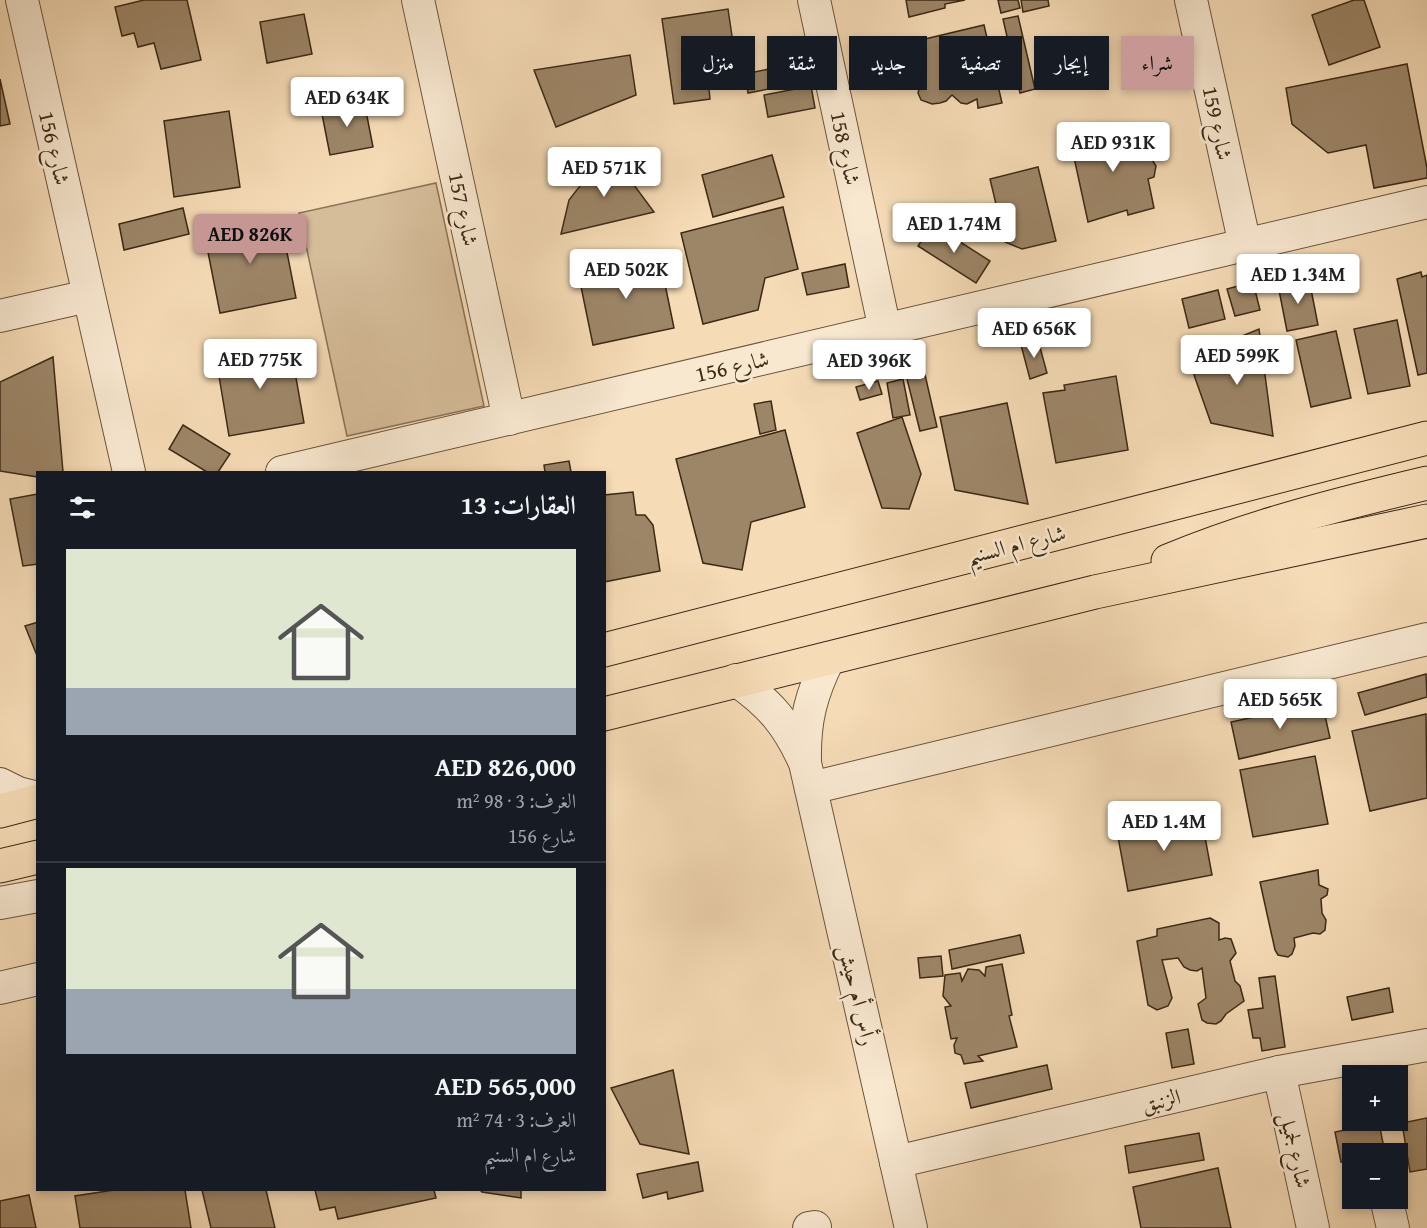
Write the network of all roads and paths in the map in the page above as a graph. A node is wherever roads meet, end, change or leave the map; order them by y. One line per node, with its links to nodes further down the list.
1 (22, 0): 7 (street, شارع 156)
2 (418, 0): 10 (street, شارع 157)
3 (814, 0): 9 (street, شارع 158)
4 (1191, 0): 6 (street, شارع 159)
5 (1427, 202): 6 (street, شارع 156)
6 (1245, 245): 9 (street, شارع 156)
7 (88, 296): 8 (street); 12 (street, شارع 156)
8 (0, 316)
9 (885, 330): 10 (street, شارع 156)
10 (510, 419): 13 (street, شارع 156)
11 (1427, 438): 18 (main road, شارع ام السنيم)
12 (129, 471)
13 (286, 471)
14 (1427, 483): 16 (main road)
15 (1427, 521): 16 (main road)
16 (1095, 592): 19 (main road)
17 (1427, 639): 22 (street)
18 (606, 649)
19 (829, 658): 20 (main road); 22 (street, رأس أم حيش)
20 (736, 680): 21 (main road); 22 (street, رأس أم حيش)
21 (606, 713)
22 (808, 775): 35 (street, رأس أم حيش)
23 (0, 784): 24 (street)
24 (36, 799)
25 (36, 801): 26 (main road)
26 (0, 811)
27 (36, 857): 28 (main road)
28 (0, 866)
29 (36, 896): 30 (street)
30 (0, 903)
31 (36, 979): 32 (street)
32 (0, 988)
33 (1427, 1045): 34 (street, الزنبق)
34 (1279, 1072): 35 (street, الزنبق); 38 (street, شارع لجميل)
35 (896, 1162): 37 (street, رأس أم حيش)
36 (1389, 1209): 39 (street)
37 (911, 1228)
38 (1313, 1228)
39 (1393, 1228)

